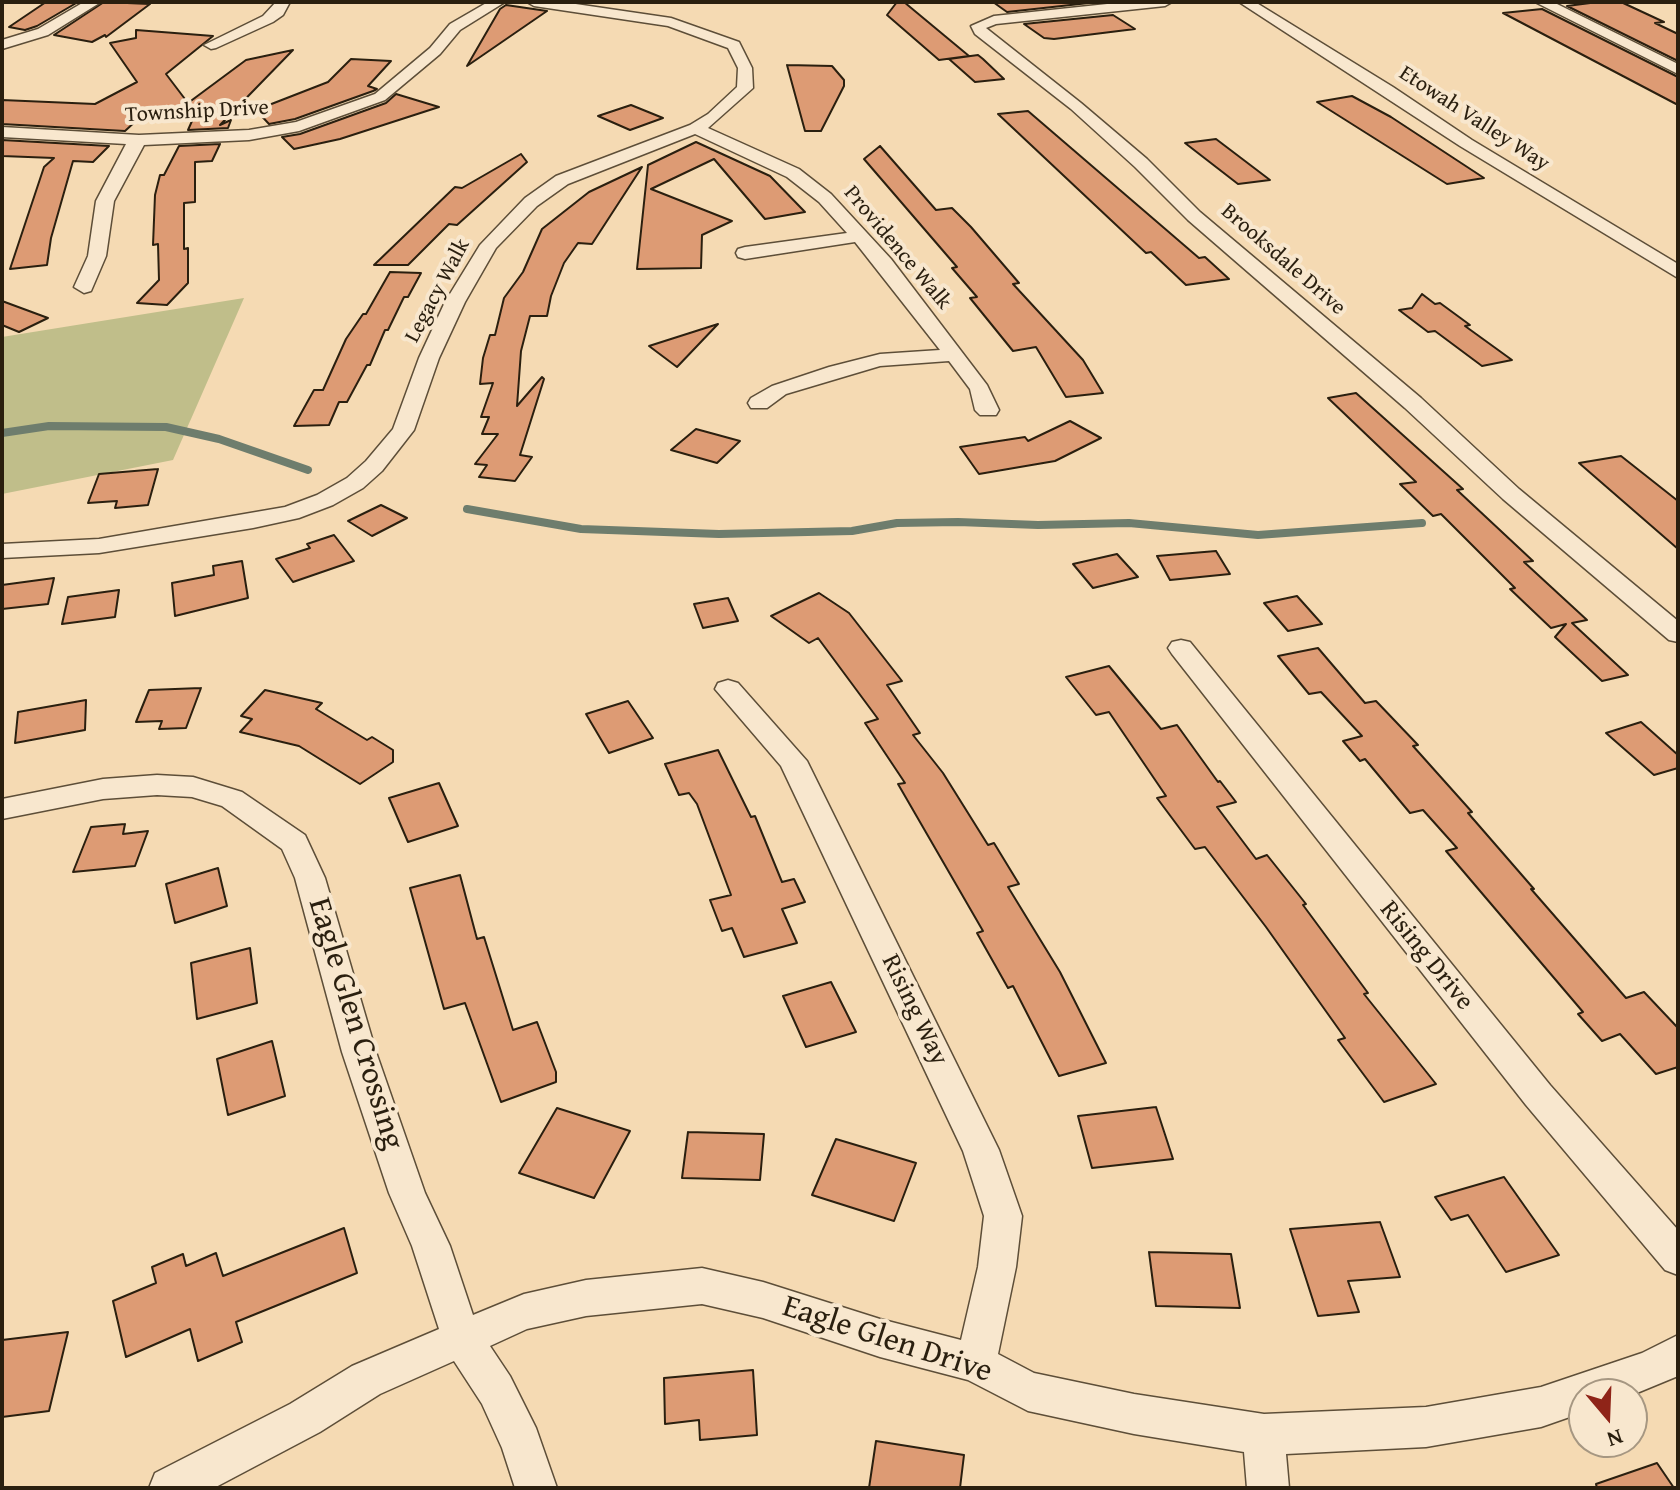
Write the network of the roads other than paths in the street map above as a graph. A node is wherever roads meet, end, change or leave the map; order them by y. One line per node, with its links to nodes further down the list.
1 (94, 2): 8 (street)
2 (283, 2): 9 (street)
3 (498, 2): 13 (street, Township Drive)
4 (534, 2): 11 (street, Legacy Walk)
5 (1165, 2): 22 (street, Brooksdale Drive)
6 (1246, 2): 16 (street, Etowah Valley Way)
7 (1542, 2): 10 (street)
8 (2, 45)
9 (211, 45)
10 (1678, 70)
11 (696, 128): 14 (street, Providence Walk); 21 (street, Legacy Walk)
12 (2, 132): 13 (street, Township Drive)
13 (139, 140): 17 (street)
14 (861, 236): 15 (street); 18 (street, Providence Walk)
15 (745, 253)
16 (1678, 272)
17 (84, 287)
18 (954, 355): 19 (street); 20 (street, Providence Walk)
19 (759, 403)
20 (988, 410)
21 (2, 551)
22 (1678, 634)
23 (1181, 648): 26 (street, Rising Drive)
24 (728, 689): 29 (street, Rising Way)
25 (2, 809): 27 (street, Eagle Glen Crossing)
26 (1678, 1258)
27 (461, 1337): 29 (street, Eagle Glen Drive); 31 (street, Eagle Glen Drive); 32 (street, Eagle Glen Crossing)
28 (1678, 1354): 30 (street, Eagle Glen Drive)
29 (976, 1363): 30 (street, Eagle Glen Drive)
30 (1264, 1435): 33 (street)
31 (170, 1488)
32 (536, 1488)
33 (1268, 1488)

